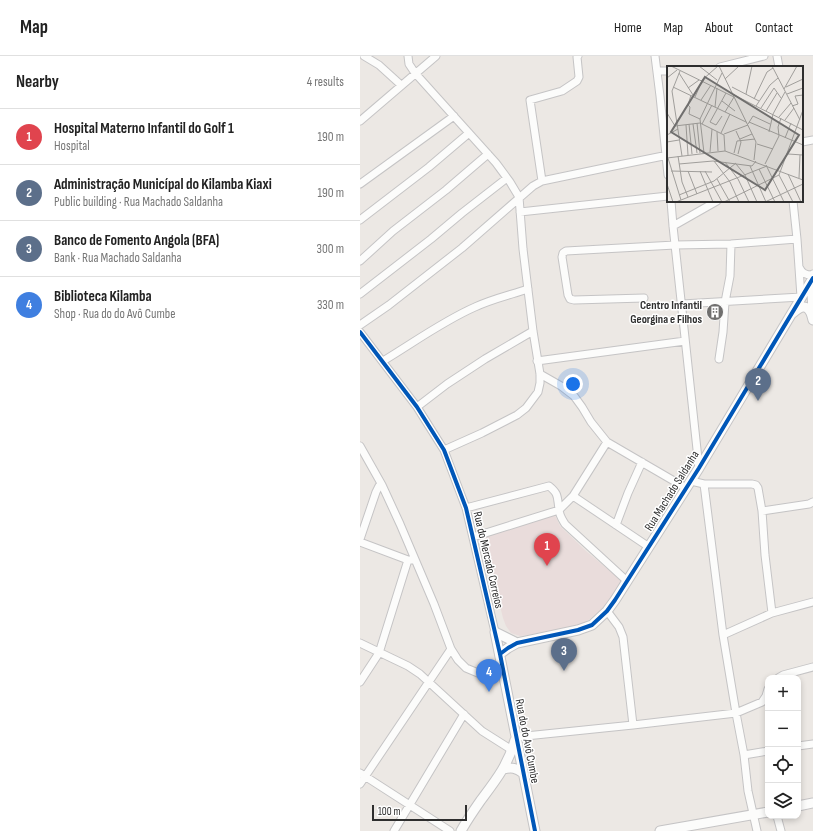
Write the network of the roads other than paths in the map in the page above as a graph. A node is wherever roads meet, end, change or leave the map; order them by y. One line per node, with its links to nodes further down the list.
1 (364, 56): 13 (street)
2 (408, 56): 12 (street)
3 (436, 56): 12 (street)
4 (578, 56): 23 (street)
5 (655, 56): 11 (street)
6 (764, 56): 8 (street)
7 (777, 56): 9 (street)
8 (724, 66)
9 (779, 66)
10 (667, 71): 11 (street)
11 (658, 72): 15 (street)
12 (415, 73): 13 (street); 14 (street)
13 (401, 85): 16 (street)
14 (454, 116): 17 (street); 24 (street)
15 (665, 117): 21 (street)
16 (360, 121)
17 (469, 133): 20 (street); 31 (street)
18 (813, 140): 19 (street)
19 (803, 142)
20 (488, 154): 22 (street); 36 (street)
21 (667, 155): 23 (street)
22 (507, 178): 26 (street); 42 (street)
23 (542, 181): 26 (street)
24 (360, 184)
25 (667, 196): 30 (street)
26 (520, 197): 30 (street); 50 (street)
27 (671, 202): 32 (street)
28 (715, 202): 32 (street)
29 (793, 202): 33 (street)
30 (520, 212): 40 (street)
31 (360, 220)
32 (673, 226): 35 (street)
33 (797, 239): 34 (street); 37 (street)
34 (731, 244): 35 (street); 45 (street)
35 (675, 245): 44 (street); 46 (street)
36 (360, 261)
37 (799, 267): 38 (street); 43 (street)
38 (813, 274)
39 (813, 278): 43 (street, Rua Machado Saldanha)
40 (528, 290): 51 (street); 55 (street)
41 (813, 291): 47 (street)
42 (360, 294)
43 (801, 297): 45 (street); 48 (street, Rua Machado Saldanha)
44 (644, 298)
45 (725, 302): 46 (street); 54 (street)
46 (682, 304): 53 (street)
47 (813, 312)
48 (791, 315): 49 (street); 63 (street, Rua Machado Saldanha)
49 (813, 320)
50 (360, 325)
51 (533, 331): 56 (street); 58 (street)
52 (360, 332): 55 (street, Rua do Mercado Correios)
53 (685, 341): 56 (street); 63 (street)
54 (719, 359)
55 (383, 361): 58 (street, Rua do Mercado Correios)
56 (537, 361): 57 (street)
57 (540, 374): 59 (street); 61 (street)
58 (417, 406): 61 (street, Rua do Mercado Correios)
59 (608, 442): 62 (street); 67 (street)
60 (360, 446): 65 (street)
61 (444, 450): 69 (street, Rua do Mercado Correios)
62 (642, 462): 66 (street); 72 (street)
63 (699, 468): 66 (street, Rua Machado Saldanha)
64 (704, 484): 66 (street); 71 (street); 82 (street)
65 (382, 485): 74 (street); 76 (street)
66 (688, 485): 75 (street, Rua Machado Saldanha)
67 (573, 496): 70 (street); 72 (street)
68 (813, 502): 71 (street)
69 (466, 508): 70 (street); 73 (street, Rua do Mercado Correios)
70 (559, 510): 73 (street); 77 (street)
71 (762, 511): 80 (street)
72 (616, 525): 75 (street)
73 (473, 537): 81 (street, Rua do Mercado Correios)
74 (360, 540): 76 (street)
75 (649, 547): 77 (street, Rua Machado Saldanha)
76 (412, 560): 85 (street); 86 (street)
77 (627, 581): 79 (street, Rua Machado Saldanha)
78 (813, 602): 80 (street)
79 (606, 612): 84 (street, Rua Machado Saldanha); 96 (street)
80 (772, 613): 82 (street)
81 (495, 632): 84 (street); 87 (street, Rua do Mercado Correios)
82 (724, 635): 94 (street)
83 (360, 643): 86 (street)
84 (517, 643): 87 (street, Rua Machado Saldanha)
85 (451, 649): 89 (street); 91 (street)
86 (379, 653): 91 (street); 92 (street)
87 (500, 654): 89 (street, Rua do do Avô Cumbe)
88 (813, 667): 90 (street)
89 (502, 669): 97 (street, Rua do do Avô Cumbe)
90 (783, 675)
91 (428, 681): 95 (street); 105 (street)
92 (360, 682)
93 (765, 698): 94 (street)
94 (736, 713): 96 (street); 102 (street)
95 (464, 714): 100 (street); 108 (street)
96 (633, 725): 97 (street)
97 (516, 737): 100 (street); 104 (street, Rua do do Avô Cumbe)
98 (813, 744): 99 (street)
99 (801, 746)
100 (512, 750): 103 (street)
101 (765, 752): 102 (street)
102 (744, 755): 111 (street)
103 (504, 768): 104 (street); 115 (street)
104 (523, 773): 116 (street, Rua do do Avô Cumbe)
105 (362, 775): 106 (street); 108 (street)
106 (360, 784)
107 (813, 803): 109 (street)
108 (410, 805): 113 (street); 114 (street)
109 (801, 805)
110 (765, 813): 111 (street)
111 (753, 815): 117 (street); 118 (street)
112 (778, 819): 119 (street)
113 (394, 831)
114 (450, 831)
115 (461, 831)
116 (535, 831)
117 (660, 831)
118 (757, 831)
119 (782, 831)

